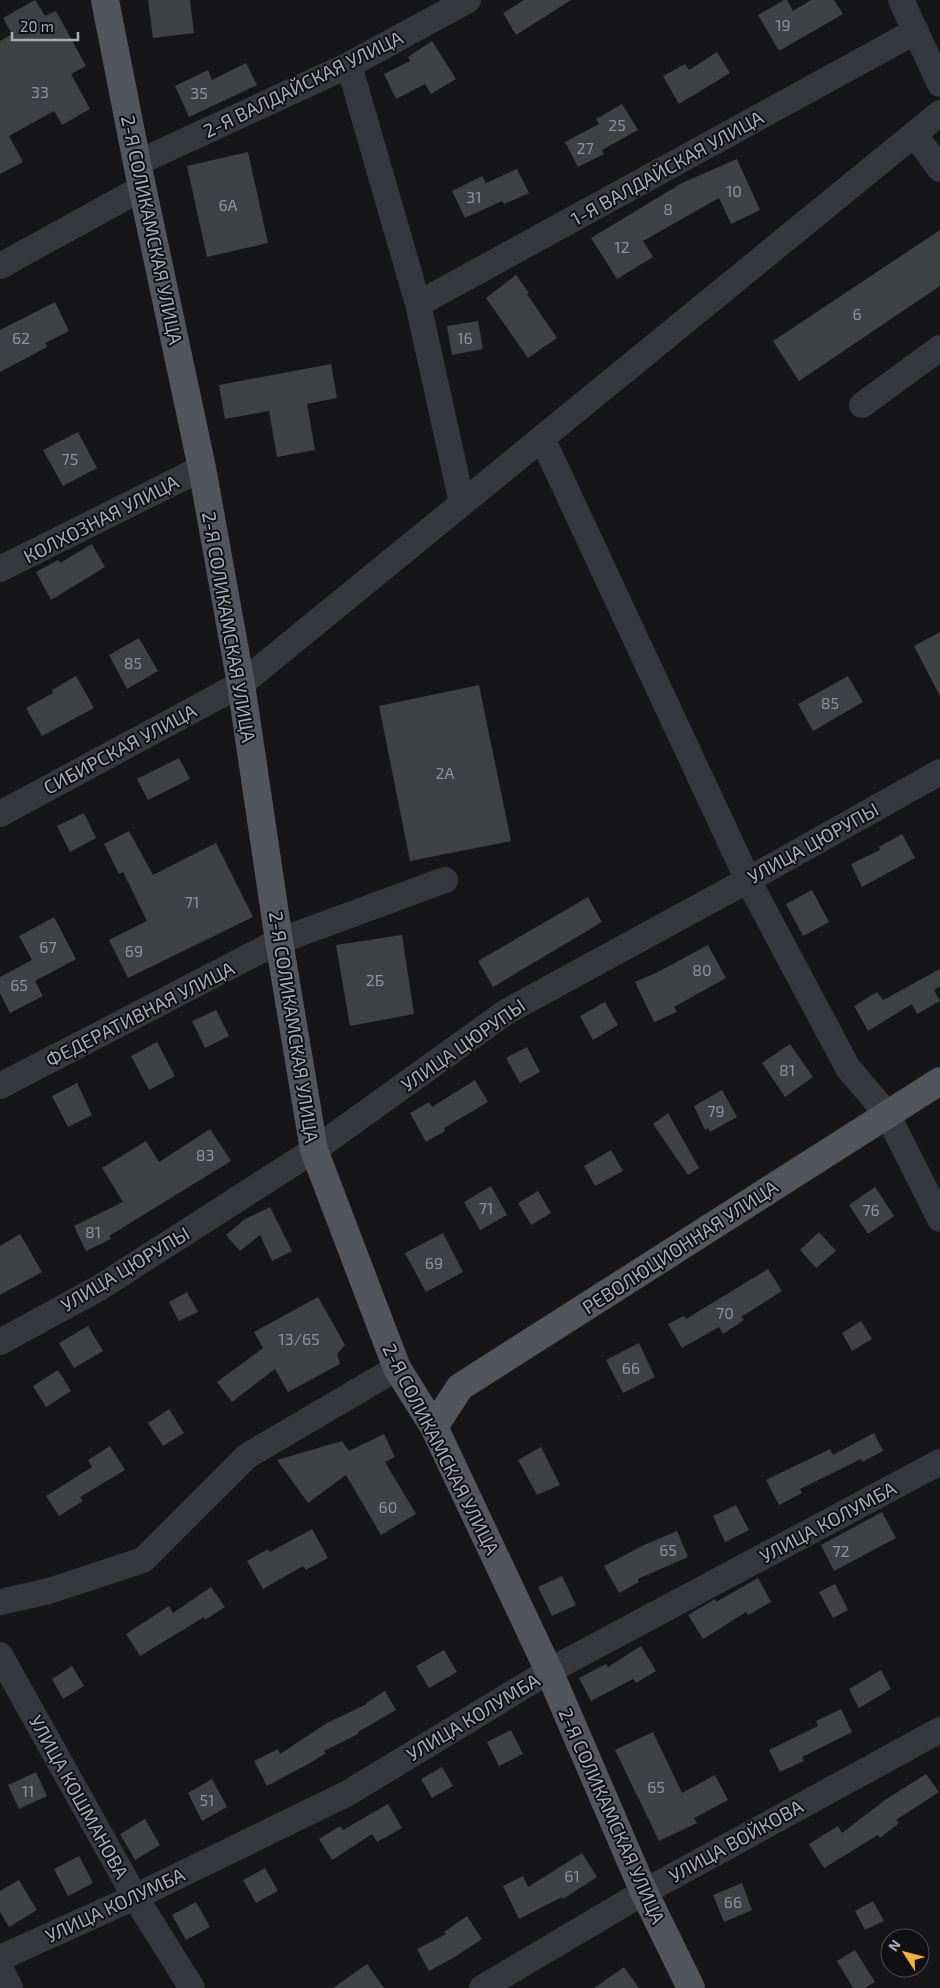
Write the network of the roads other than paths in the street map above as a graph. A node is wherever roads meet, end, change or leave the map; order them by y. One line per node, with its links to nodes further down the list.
1 (106, 0): 10 (main road, 2-Я СОЛИКАМСКАЯ УЛИЦА)
2 (468, 0): 5 (street, 2-Я ВАЛДАЙСКАЯ УЛИЦА)
3 (901, 0): 4 (street)
4 (916, 32): 6 (street); 12 (street, 1-Я ВАЛДАЙСКАЯ УЛИЦА)
5 (349, 65): 10 (street, 2-Я ВАЛДАЙСКАЯ УЛИЦА); 12 (street)
6 (940, 84)
7 (940, 113): 8 (street, СИБИРСКАЯ УЛИЦА)
8 (914, 134): 9 (street); 15 (street, СИБИРСКАЯ УЛИЦА)
9 (940, 170)
10 (139, 175): 11 (street, 2-Я ВАЛДАЙСКАЯ УЛИЦА); 16 (main road, 2-Я СОЛИКАМСКАЯ УЛИЦА)
11 (0, 266)
12 (418, 304): 17 (street)
13 (940, 348): 14 (street)
14 (862, 405)
15 (542, 438): 17 (street, СИБИРСКАЯ УЛИЦА); 23 (street)
16 (202, 468): 18 (street, КОЛХОЗНАЯ УЛИЦА); 19 (main road, 2-Я СОЛИКАМСКАЯ УЛИЦА)
17 (462, 504): 19 (street, СИБИРСКАЯ УЛИЦА)
18 (0, 570)
19 (241, 684): 21 (street, СИБИРСКАЯ УЛИЦА); 24 (main road, 2-Я СОЛИКАМСКАЯ УЛИЦА)
20 (940, 772): 23 (street, УЛИЦА ЦЮРУПЫ)
21 (0, 814)
22 (445, 880): 24 (street, ФЕДЕРАТИВНАЯ УЛИЦА)
23 (748, 880): 27 (street); 28 (street, УЛИЦА ЦЮРУПЫ)
24 (279, 941): 26 (street, ФЕДЕРАТИВНАЯ УЛИЦА); 28 (main road, 2-Я СОЛИКАМСКАЯ УЛИЦА)
25 (940, 1081): 27 (main road, РЕВОЛЮЦИОННАЯ УЛИЦА)
26 (0, 1086)
27 (887, 1114): 29 (street); 32 (main road, РЕВОЛЮЦИОННАЯ УЛИЦА)
28 (314, 1150): 30 (street, УЛИЦА ЦЮРУПЫ); 31 (main road, 2-Я СОЛИКАМСКАЯ УЛИЦА)
29 (940, 1219)
30 (0, 1342)
31 (397, 1368): 32 (main road, 2-Я СОЛИКАМСКАЯ УЛИЦА); 34 (street)
32 (434, 1427): 36 (main road, 2-Я СОЛИКАМСКАЯ УЛИЦА)
33 (940, 1462): 36 (street, УЛИЦА КОЛУМБА)
34 (0, 1602)
35 (0, 1655): 39 (street, УЛИЦА КОШМАНОВА)
36 (549, 1671): 38 (main road, 2-Я СОЛИКАМСКАЯ УЛИЦА); 39 (street, УЛИЦА КОЛУМБА)
37 (940, 1730): 38 (street, УЛИЦА ВОЙКОВА)
38 (644, 1892): 44 (street, УЛИЦА ВОЙКОВА); 45 (main road, 2-Я СОЛИКАМСКАЯ УЛИЦА)
39 (135, 1898): 40 (street, УЛИЦА КОЛУМБА); 43 (street, УЛИЦА КОШМАНОВА)
40 (0, 1958)
41 (0, 1967): 42 (street)
42 (10, 1988)
43 (192, 1988)
44 (482, 1988)
45 (691, 1988)

